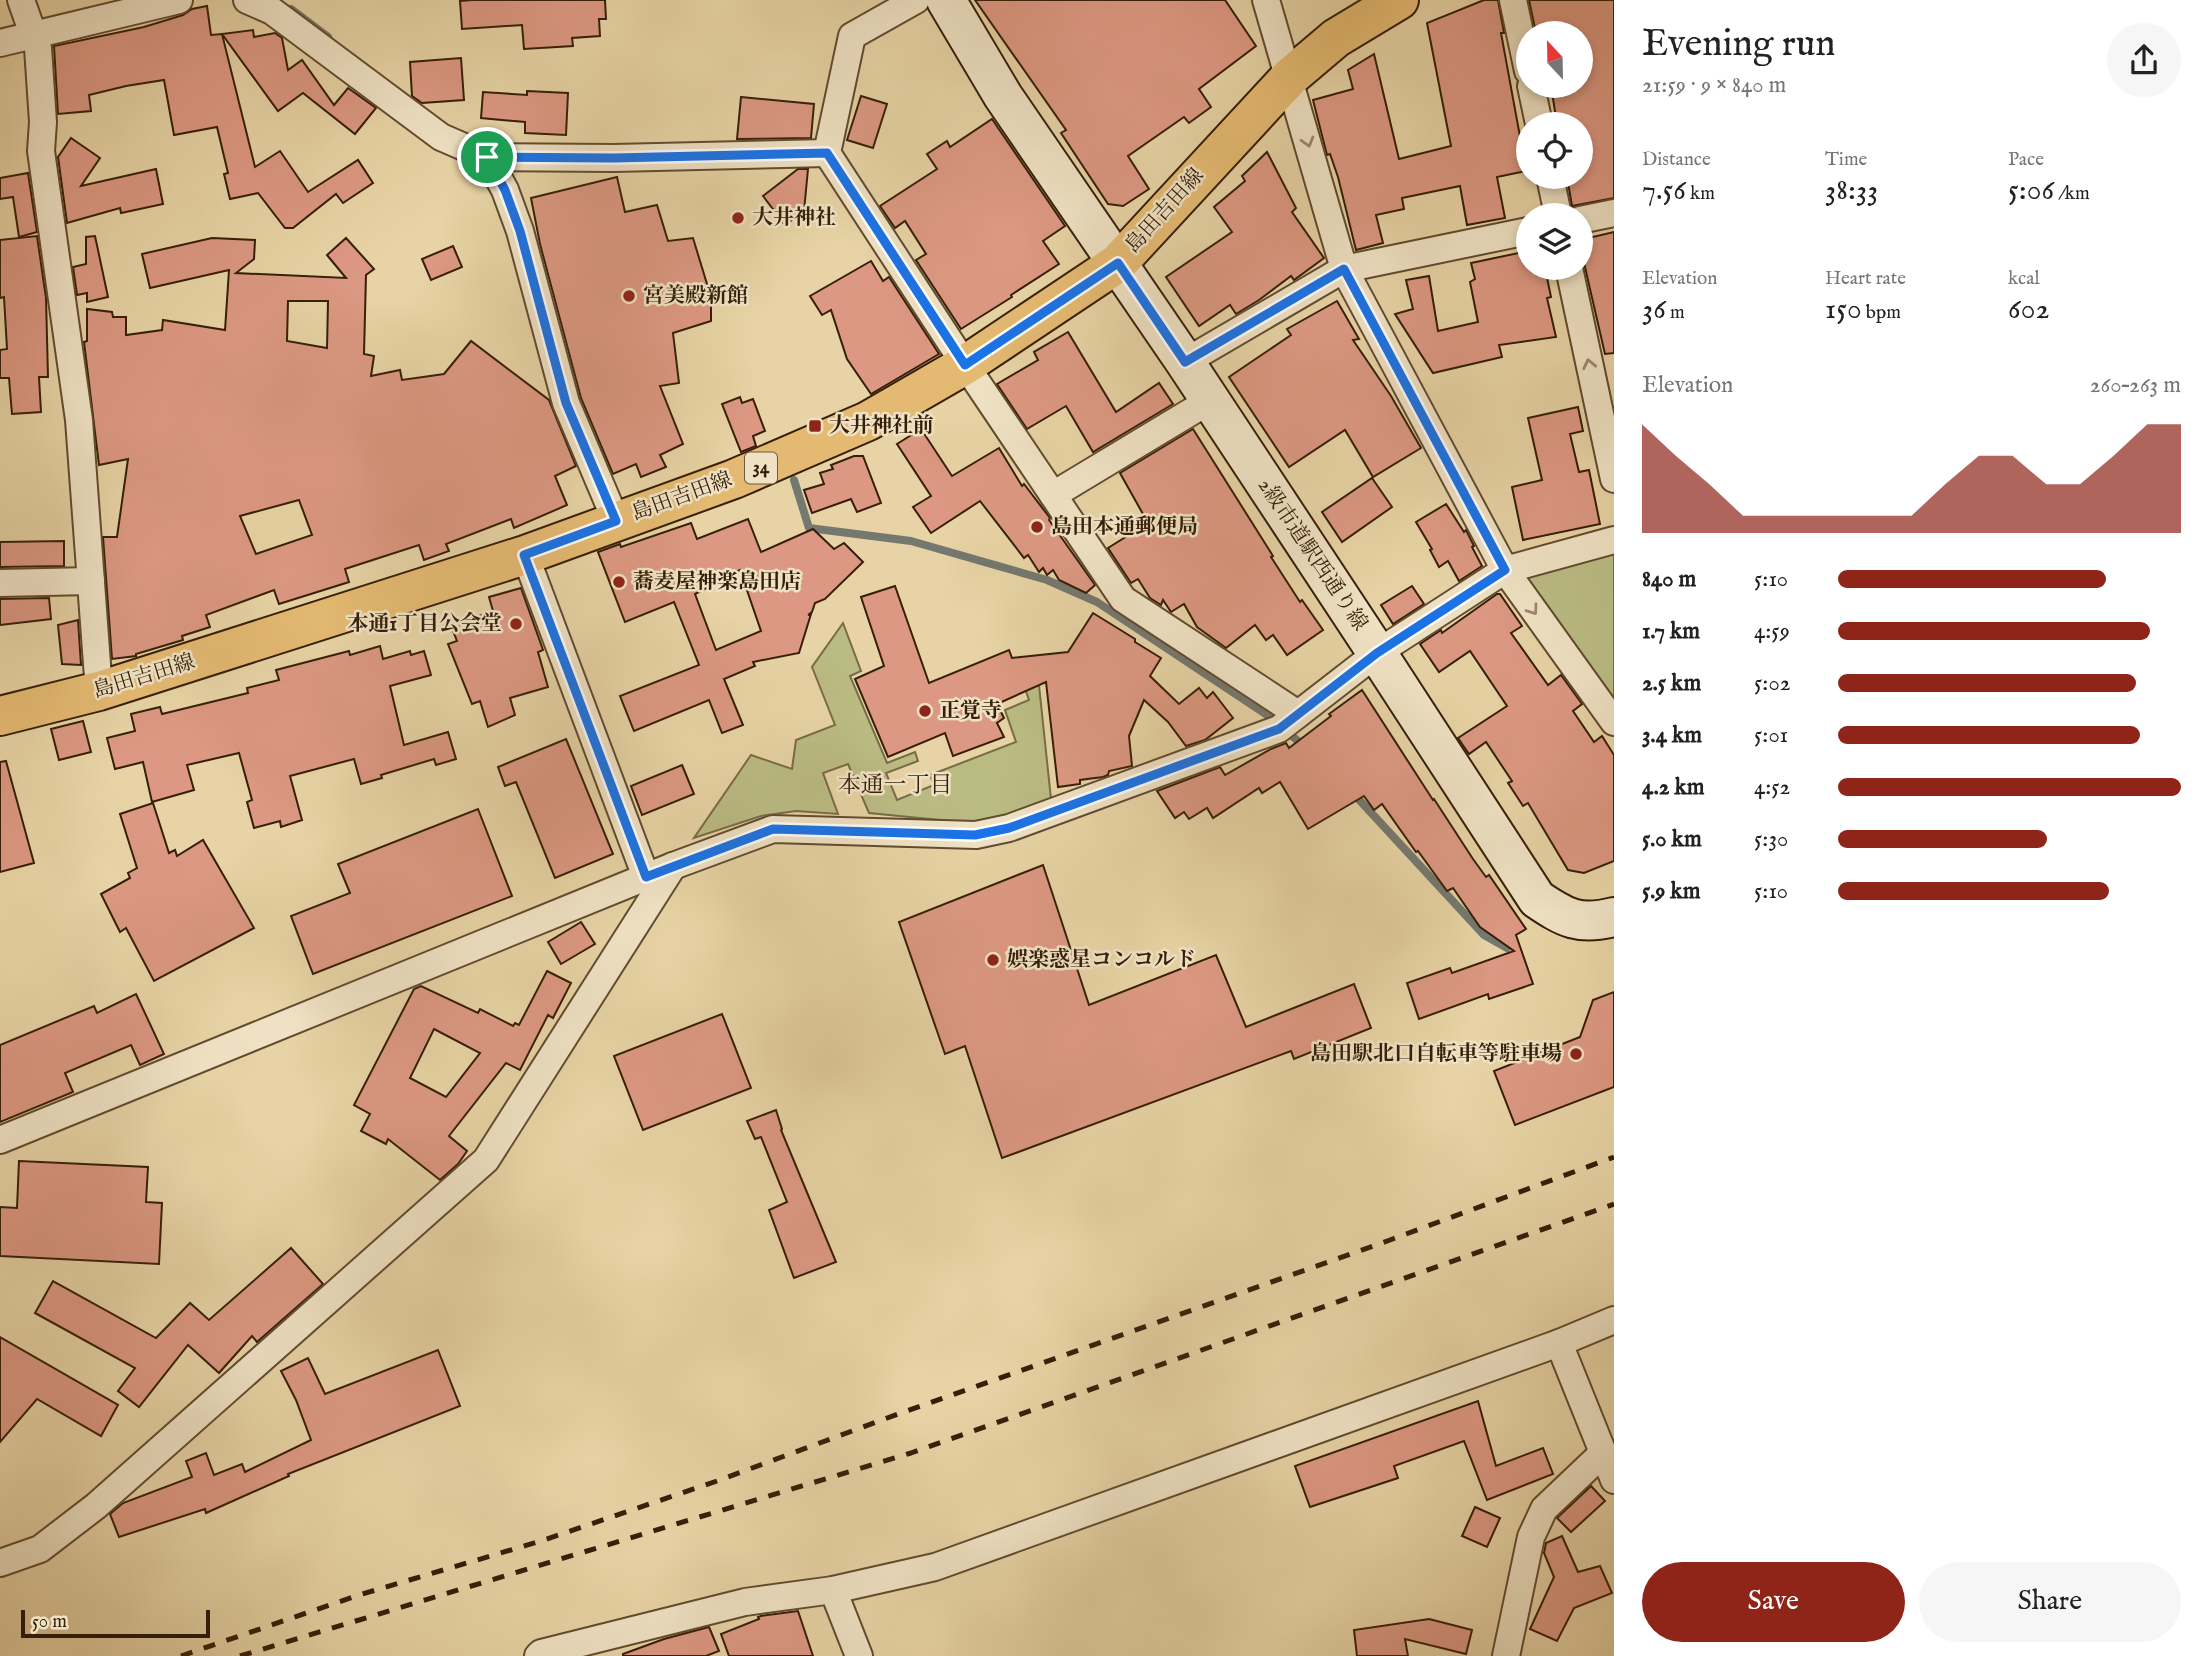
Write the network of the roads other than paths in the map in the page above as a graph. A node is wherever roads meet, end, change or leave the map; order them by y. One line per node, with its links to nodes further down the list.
1 (21, 0): 10 (street)
2 (179, 0): 10 (street)
3 (247, 0): 14 (street)
4 (916, 0): 13 (street)
5 (946, 0): 18 (street, 2級市道駅西通り線)
6 (1266, 0): 12 (street)
7 (1399, 0): 12 (main road, 島田吉田線 / 34)
8 (1513, 0): 9 (street)
9 (1517, 21)
10 (34, 35): 11 (street); 30 (street)
11 (0, 43)
12 (1290, 77): 18 (main road, 島田吉田線 / 34); 19 (street, one-way to 19)
13 (827, 153): 14 (street); 22 (street)
14 (487, 157): 26 (street)
15 (1614, 213): 16 (street)
16 (1593, 217)
17 (1516, 233): 19 (street)
18 (1118, 263): 21 (street, 2級市道駅西通り線); 22 (main road, 島田吉田線 / 34)
19 (1344, 269): 21 (street); 29 (street)
20 (1572, 280): 24 (street, one-way to 20)
21 (1185, 362): 23 (street, 2級市道駅西通り線)
22 (965, 365): 25 (street); 26 (main road, 島田吉田線 / 34)
23 (1209, 401): 25 (street); 32 (street, 2級市道駅西通り線)
24 (1614, 479)
25 (1053, 495): 34 (street)
26 (616, 521): 28 (main road, 島田吉田線 / 34)
27 (1614, 540): 29 (street)
28 (524, 555): 33 (main road, 島田吉田線 / 34); 38 (street)
29 (1505, 570): 32 (street); 36 (street, one-way to 36)
30 (91, 580): 31 (street); 33 (street)
31 (0, 583)
32 (1377, 653): 34 (street); 39 (street, 2級市道駅西通り線)
33 (99, 691): 35 (main road, 島田吉田線 / 34)
34 (1298, 714): 37 (street)
35 (0, 716)
36 (1614, 722)
37 (673, 866): 38 (street); 45 (street)
38 (646, 877): 40 (street)
39 (1605, 920)
40 (0, 1140)
41 (1614, 1320): 42 (street)
42 (1559, 1342): 43 (street); 46 (street)
43 (1602, 1453): 44 (street); 49 (street)
44 (1614, 1480)
45 (0, 1563)
46 (833, 1590): 47 (street); 48 (street)
47 (538, 1656)
48 (859, 1656)
49 (1506, 1656)

